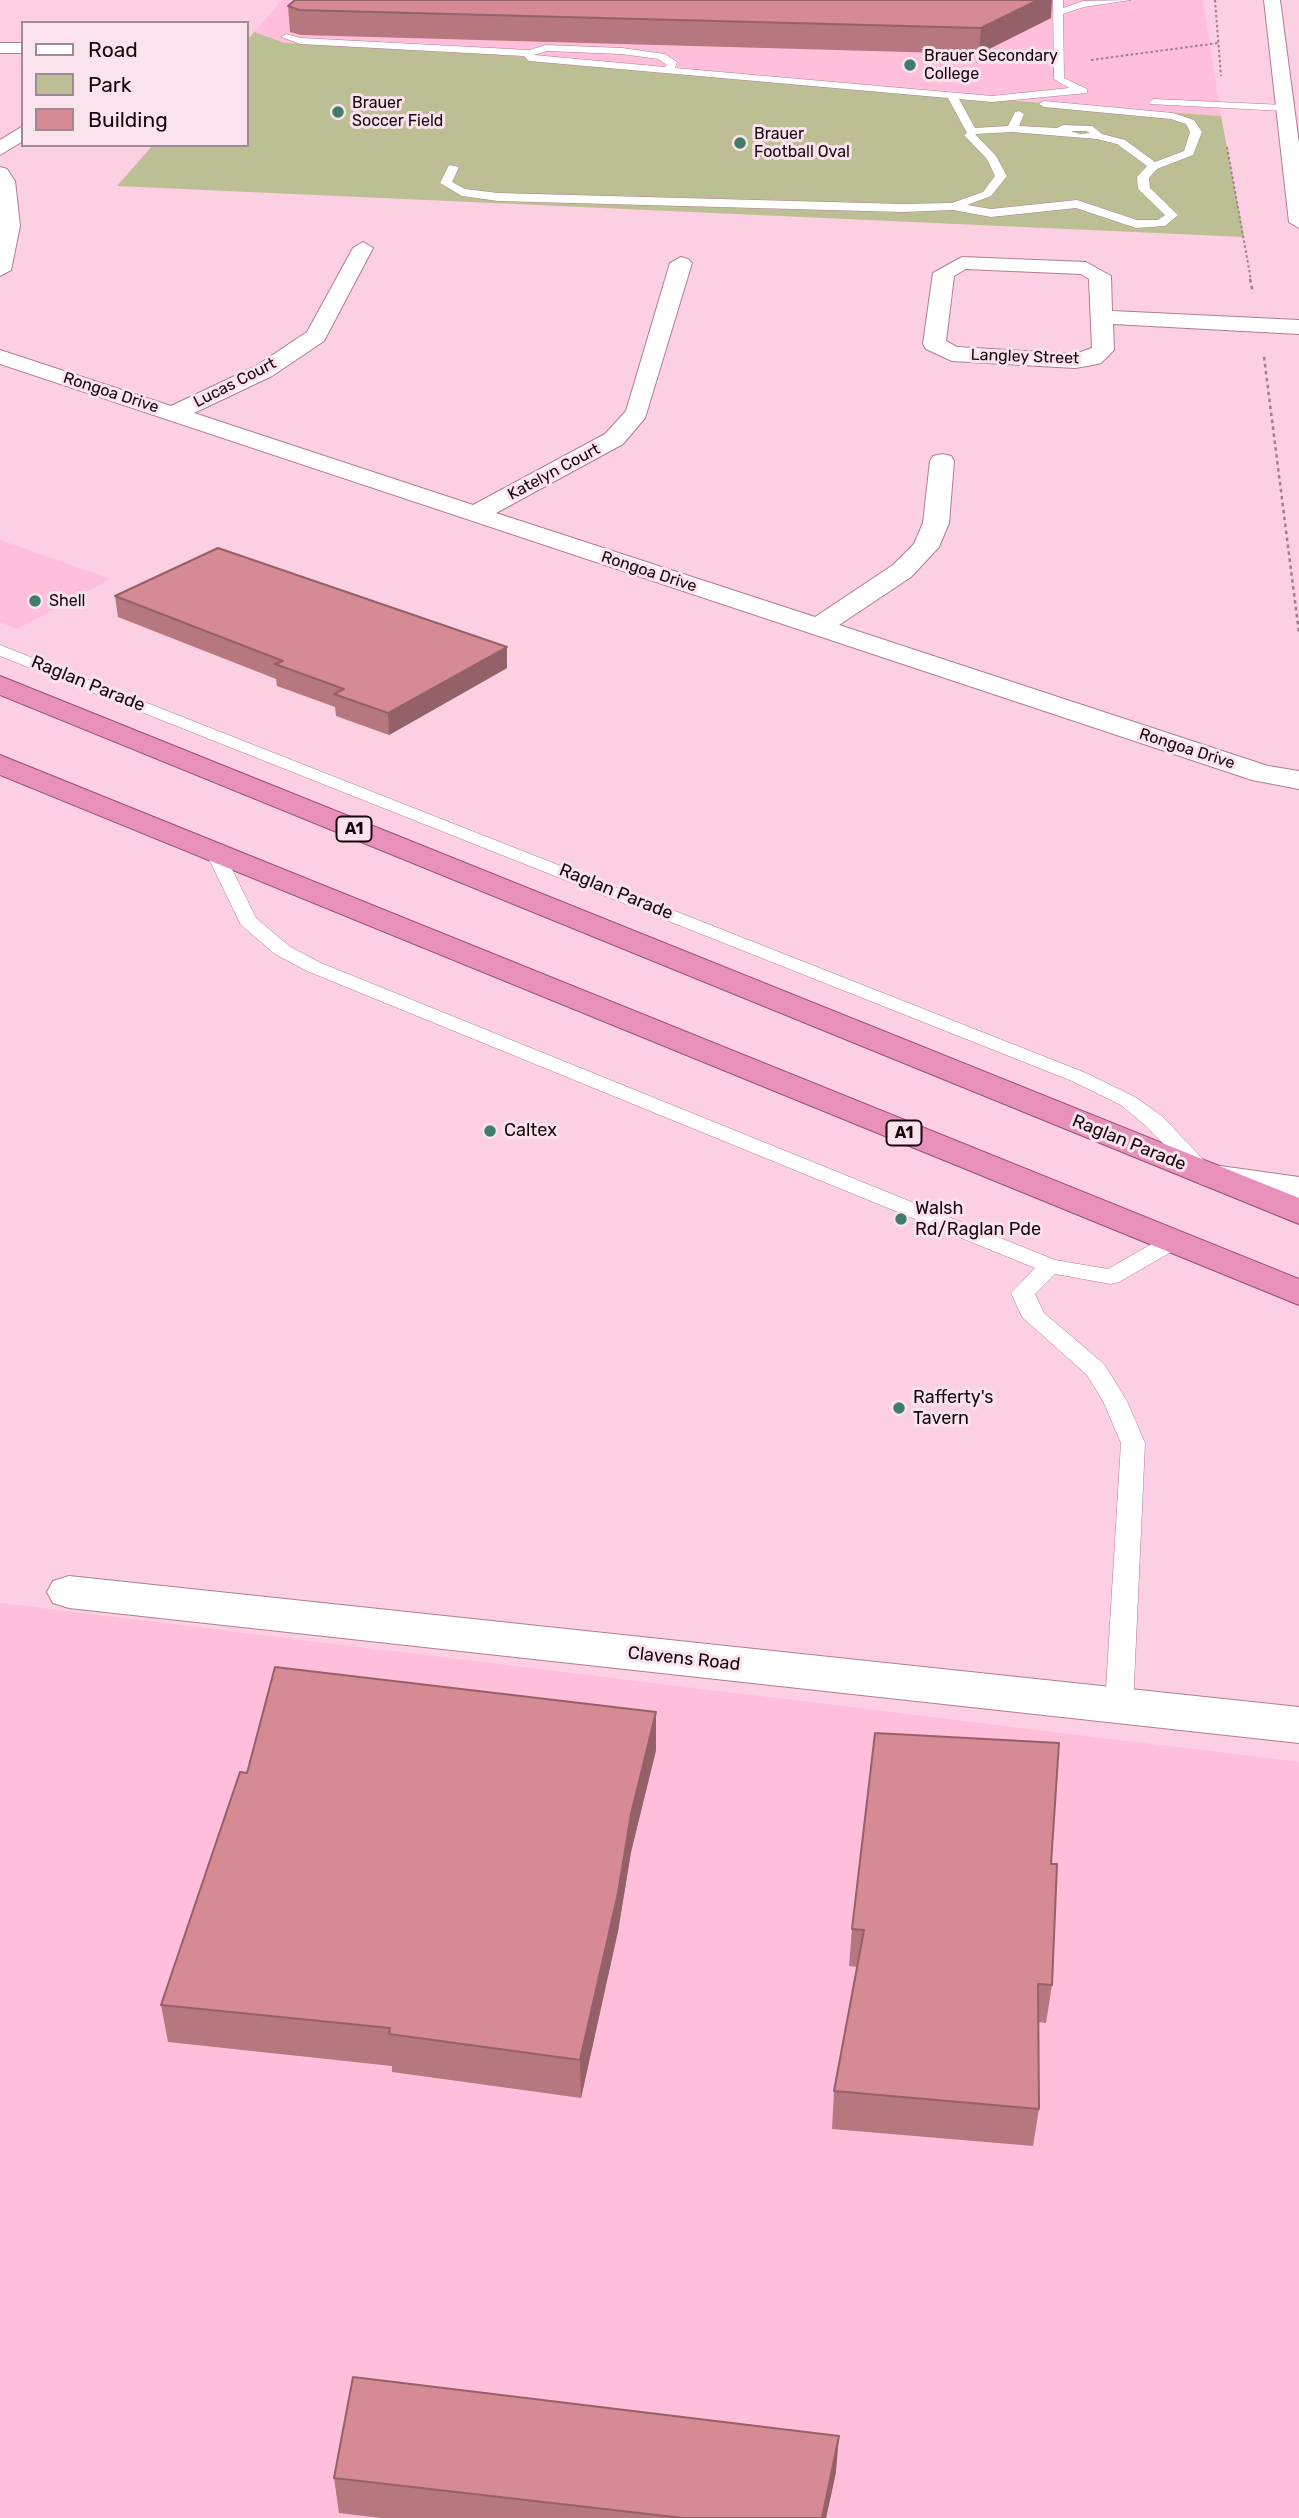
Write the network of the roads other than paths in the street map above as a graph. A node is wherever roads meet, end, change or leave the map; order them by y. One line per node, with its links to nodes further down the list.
1 (1058, 0): 4 (lane)
2 (1126, 0): 4 (lane)
3 (1272, 0): 12 (street)
4 (1058, 13): 8 (lane)
5 (286, 37): 9 (lane)
6 (0, 48): 7 (street)
7 (21, 48)
8 (1091, 94): 10 (lane); 12 (lane)
9 (952, 96): 10 (lane); 16 (lane)
10 (992, 99): 11 (lane)
11 (1025, 102): 13 (lane); 21 (lane)
12 (1284, 108): 25 (street)
13 (1031, 115): 14 (lane); 15 (lane)
14 (1081, 127): 17 (lane); 19 (lane)
15 (1012, 129): 16 (lane); 17 (lane)
16 (970, 131): 24 (lane)
17 (1060, 132): 19 (lane)
18 (21, 133): 20 (street)
19 (1097, 136): 21 (lane)
20 (0, 149)
21 (1153, 166): 24 (lane)
22 (453, 167): 24 (lane)
23 (0, 173): 28 (street)
24 (953, 206)
25 (1299, 222)
26 (363, 248): 32 (street, Lucas Court)
27 (681, 263): 34 (street, Katelyn Court)
28 (0, 270)
29 (1103, 317): 29 (street, Langley Street); 30 (street)
30 (1299, 327)
31 (0, 357): 32 (street, Rongoa Drive)
32 (173, 414): 34 (street, Rongoa Drive)
33 (942, 461): 35 (street)
34 (473, 515): 35 (street, Rongoa Drive)
35 (818, 627): 39 (street, Rongoa Drive)
36 (0, 650): 41 (lane, Raglan Parade)
37 (0, 685): 41 (highway, Raglan Parade / A1)
38 (0, 764): 40 (highway, A1)
39 (1299, 780)
40 (215, 853): 44 (highway, A1); 45 (lane)
41 (1207, 1175): 42 (street); 43 (highway, Raglan Parade / A1)
42 (1299, 1188)
43 (1299, 1212)
44 (1170, 1243): 45 (lane); 46 (highway, A1)
45 (1050, 1266): 48 (lane)
46 (1299, 1293)
47 (69, 1592): 48 (street, Clavens Road)
48 (1119, 1706): 49 (street, Clavens Road)
49 (1299, 1725)

